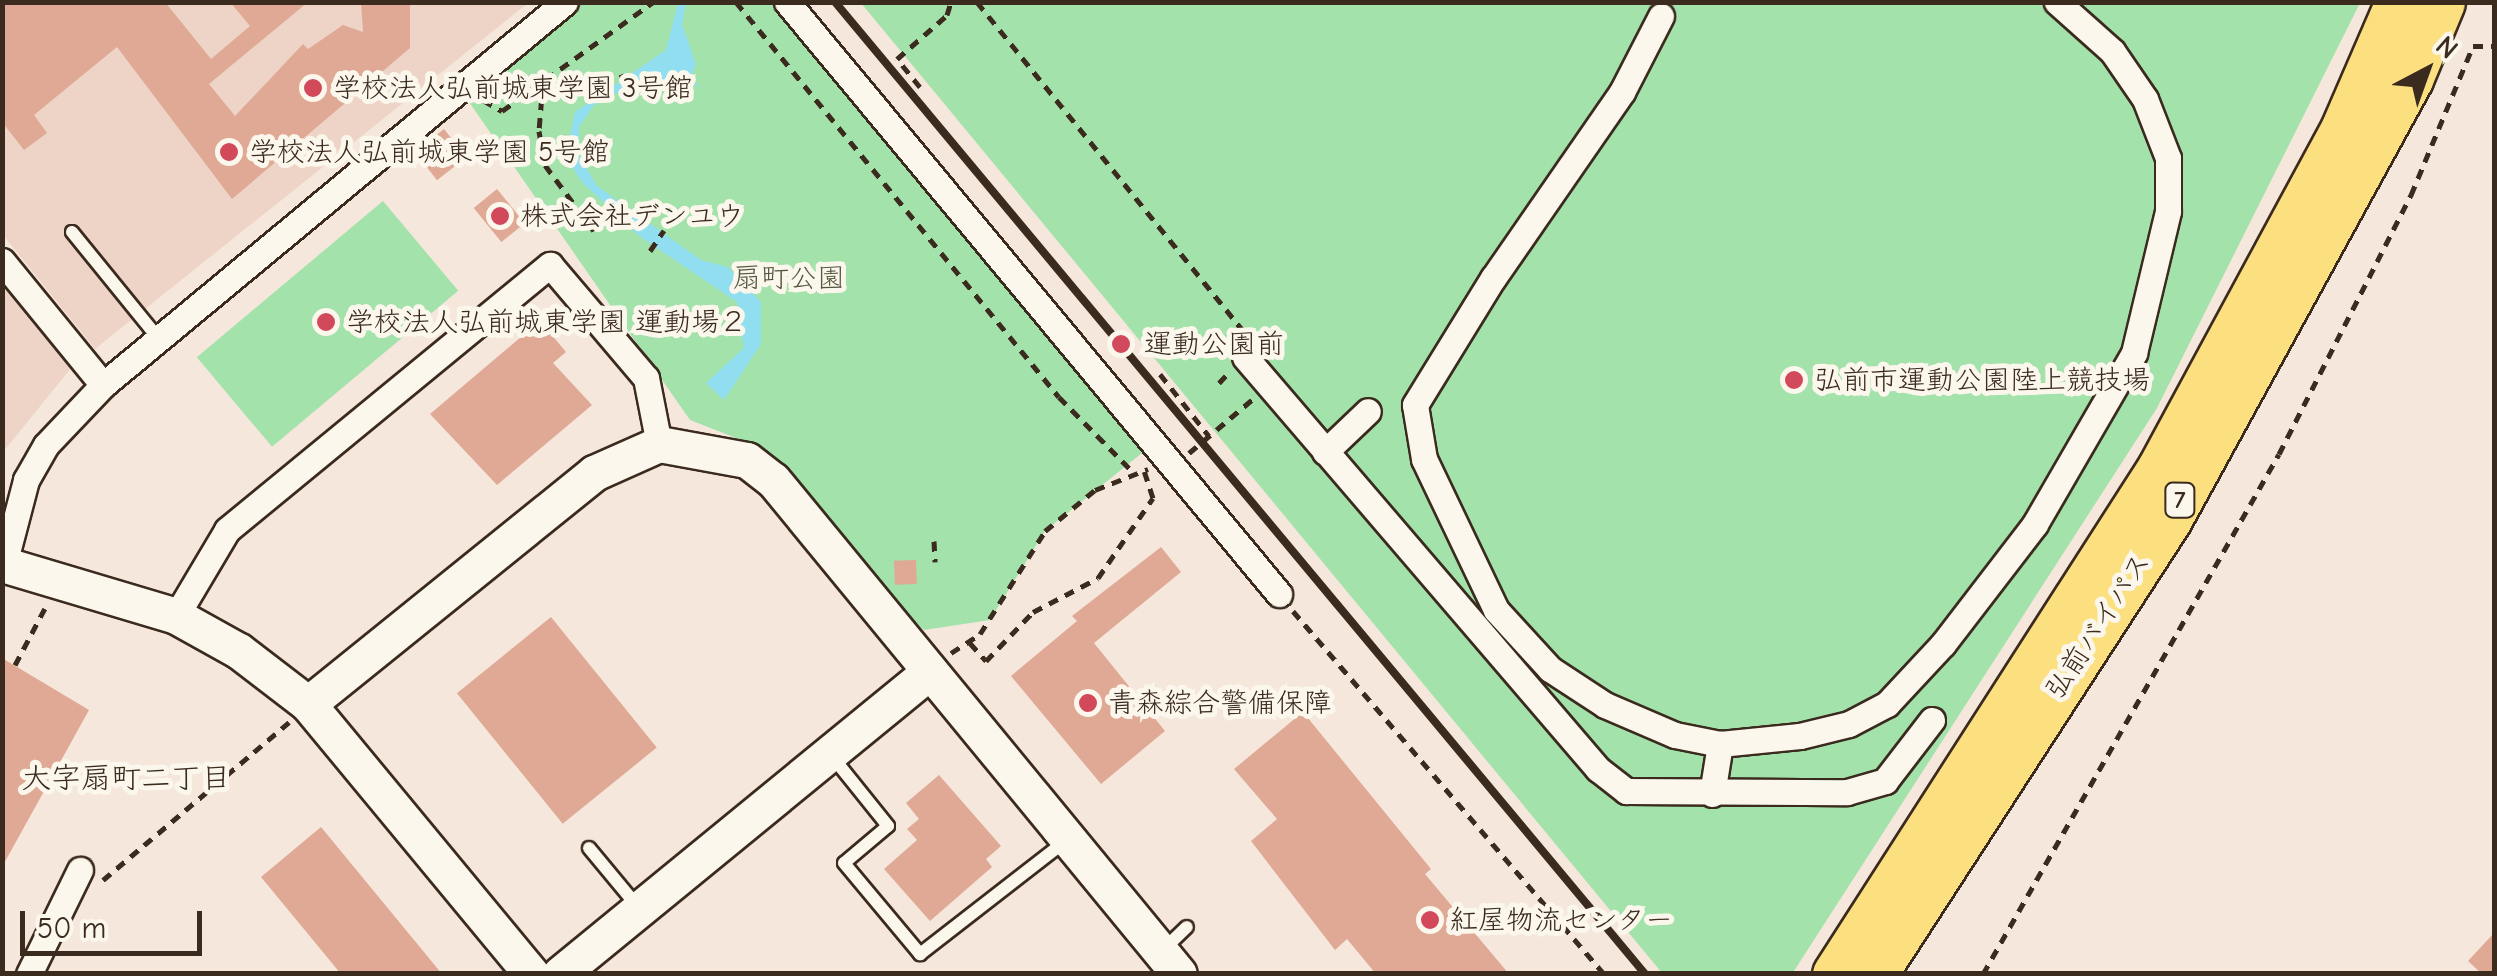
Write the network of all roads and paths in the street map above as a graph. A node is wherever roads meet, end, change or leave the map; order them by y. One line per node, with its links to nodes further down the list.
1 (565, 2): 13 (street)
2 (653, 2): 14 (path)
3 (736, 2): 33 (path)
4 (787, 2): 31 (street)
5 (951, 2): 15 (path)
6 (977, 2): 23 (path)
7 (2057, 2): 45 (street)
8 (2398, 2): 58 (highway, 弘前バイパス / 7)
9 (2442, 2): 59 (highway, 弘前バイパス / 7)
10 (1661, 16): 45 (street)
11 (2494, 46): 60 (path)
12 (621, 74): 16 (path)
13 (468, 82): 14 (path); 22 (street)
14 (544, 82): 18 (path)
15 (920, 87)
16 (629, 94)
17 (664, 230): 20 (path)
18 (594, 231)
19 (72, 232): 22 (lane)
20 (650, 251)
21 (2, 261): 25 (street)
22 (159, 338): 25 (street)
23 (1250, 352): 26 (street)
24 (1160, 374): 28 (path)
25 (103, 384): 36 (street)
26 (1268, 386): 28 (path); 30 (street)
27 (1368, 411): 30 (street)
28 (1210, 436): 31 (path)
29 (660, 444): 39 (street); 42 (street); 43 (street)
30 (1325, 452): 47 (street)
31 (1177, 464): 32 (path); 37 (street)
32 (1144, 470): 33 (path); 40 (path)
33 (1133, 472): 40 (path)
34 (934, 541): 35 (path)
35 (934, 562)
36 (3, 564): 39 (street)
37 (1279, 594): 57 (path)
38 (51, 596): 41 (path)
39 (176, 616): 43 (street)
40 (970, 642): 42 (path)
41 (15, 665)
42 (930, 671): 46 (street); 48 (street)
43 (308, 704): 50 (path); 55 (street)
44 (1932, 720): 47 (street)
45 (1720, 744): 47 (street)
46 (830, 753): 48 (lane); 51 (street)
47 (1712, 794)
48 (1068, 839): 53 (street)
49 (589, 848): 51 (lane)
50 (88, 879): 54 (street)
51 (639, 909): 56 (street)
52 (1187, 927): 53 (lane)
53 (1170, 963)
54 (29, 974)
55 (531, 974)
56 (560, 974)
57 (1604, 974)
58 (1835, 974)
59 (1874, 974)
60 (1983, 974)

